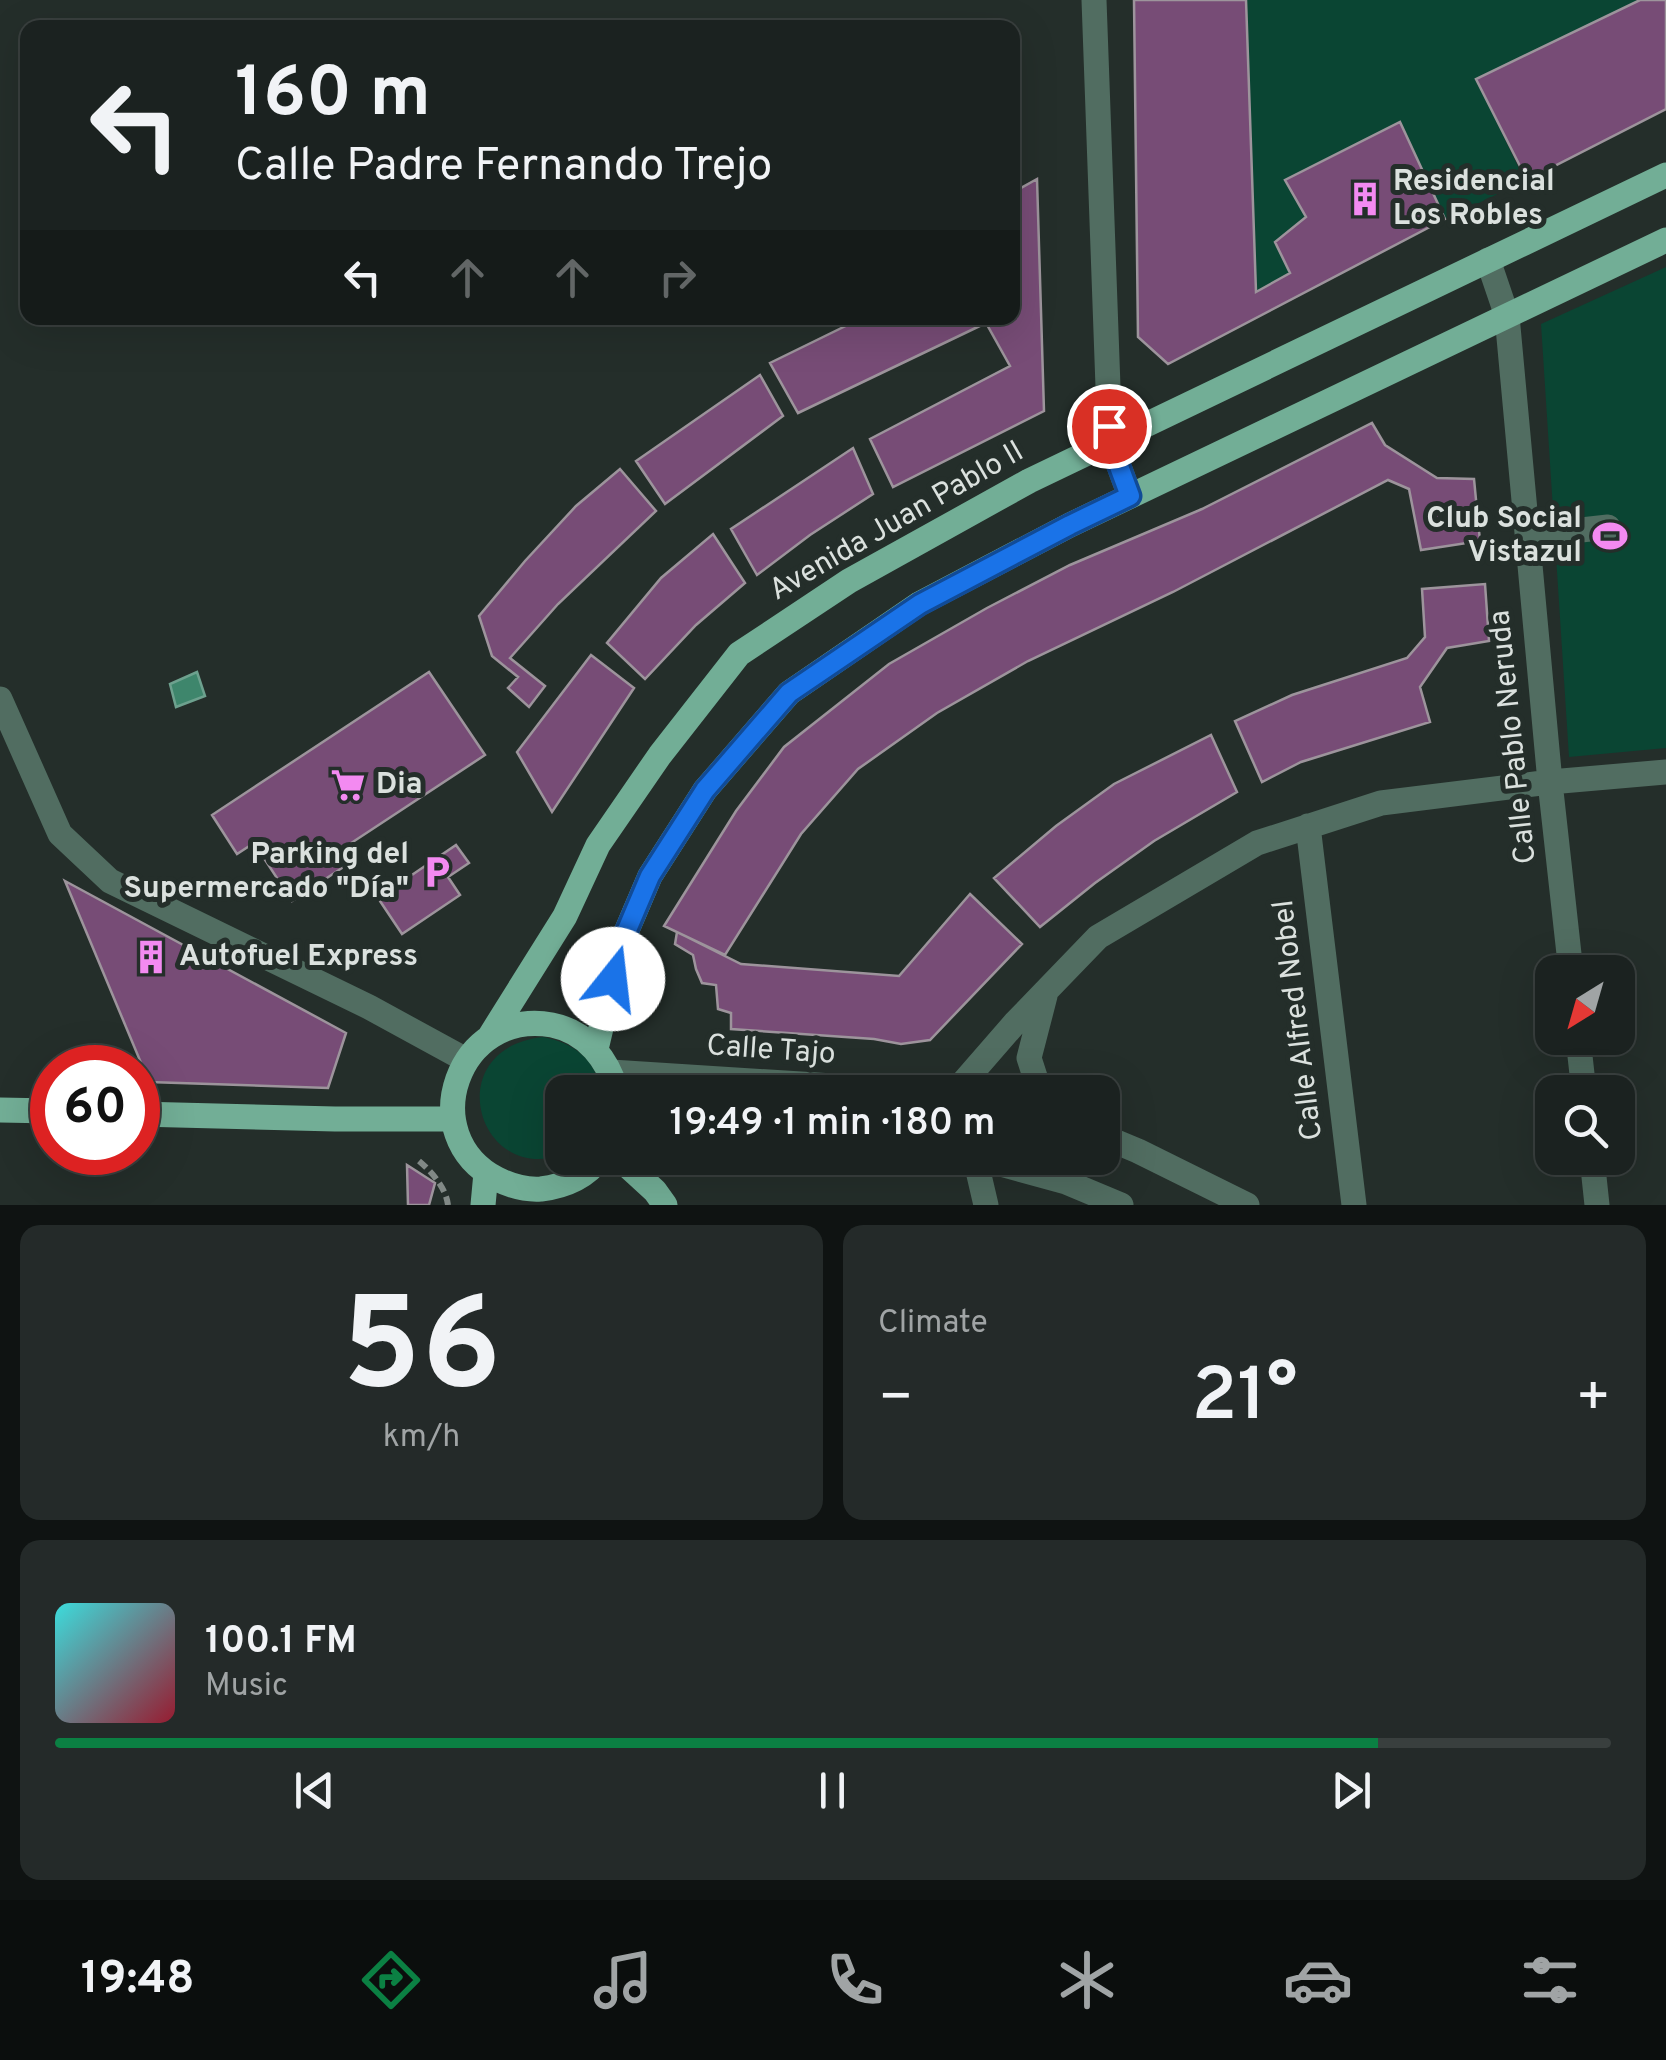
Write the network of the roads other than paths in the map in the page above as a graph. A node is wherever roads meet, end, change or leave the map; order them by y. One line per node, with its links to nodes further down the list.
1 (1094, 0): 6 (street)
2 (1666, 174): 4 (main road, Avenida Juan Pablo II)
3 (1666, 240): 5 (main road)
4 (1488, 260): 5 (street, Calle Pablo Neruda); 6 (main road, Avenida Juan Pablo II)
5 (1506, 316): 7 (main road); 9 (street, Calle Pablo Neruda)
6 (1110, 442): 7 (street); 16 (main road, Avenida Juan Pablo II)
7 (1130, 496): 17 (main road)
8 (1608, 527): 9 (street)
9 (1528, 536): 12 (street, Calle Pablo Neruda)
10 (0, 700): 18 (street)
11 (1666, 772): 12 (street)
12 (1550, 782): 13 (street); 14 (street, Calle Pablo Neruda)
13 (1308, 826): 15 (street); 39 (street, Calle Alfred Nobel)
14 (1569, 955)
15 (1046, 992): 20 (street); 21 (street)
16 (490, 1036): 17 (main road); 18 (main road, Avenida Juan Pablo II)
17 (596, 1049): 19 (main road)
18 (466, 1060): 25 (main road)
19 (610, 1075)
20 (970, 1075)
21 (1034, 1075)
22 (0, 1110): 23 (main road)
23 (30, 1111)
24 (160, 1115): 25 (main road)
25 (453, 1119): 27 (main road)
26 (1120, 1144): 38 (street)
27 (486, 1174): 33 (main road); 34 (main road)
28 (582, 1175): 33 (main road)
29 (638, 1175): 35 (main road)
30 (980, 1175): 36 (street)
31 (1040, 1175): 37 (street)
32 (1594, 1175): 40 (street)
33 (556, 1195)
34 (483, 1205)
35 (665, 1205)
36 (986, 1205)
37 (1121, 1205)
38 (1247, 1205)
39 (1354, 1205)
40 (1597, 1205)

